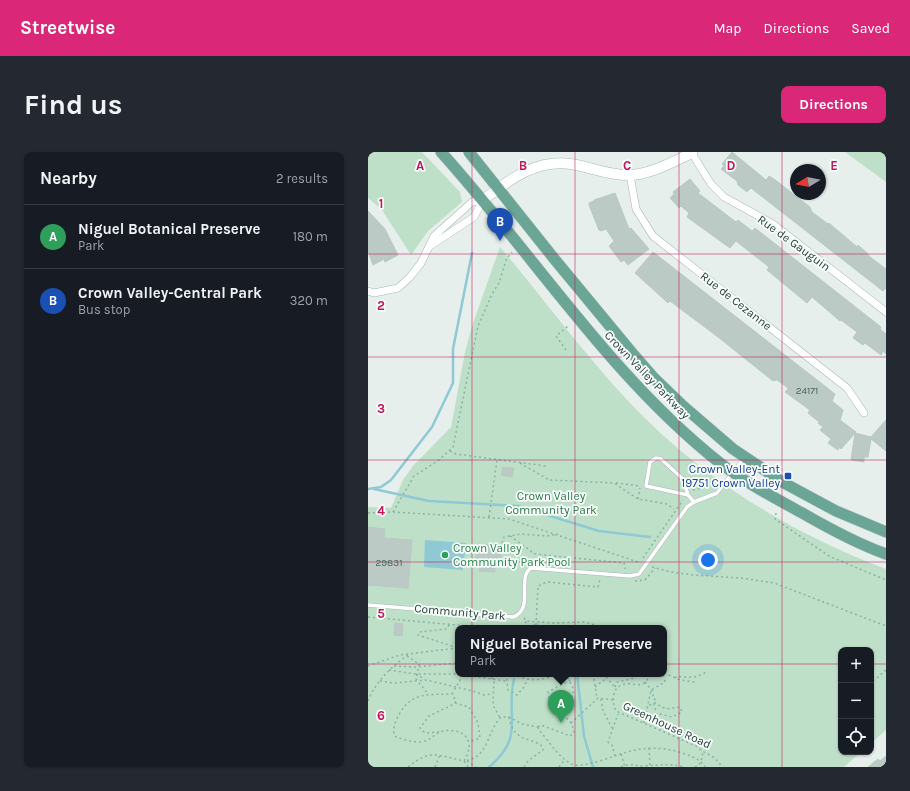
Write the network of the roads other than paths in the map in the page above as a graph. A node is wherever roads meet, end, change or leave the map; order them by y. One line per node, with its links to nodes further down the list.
1 (441, 152): 6 (main road, Crown Valley Parkway)
2 (469, 152): 5 (main road, Crown Valley Parkway)
3 (691, 153): 4 (street); 9 (street, Rue de Gauguin)
4 (630, 175): 5 (street); 10 (street, Rue de Cezanne)
5 (499, 187): 6 (street); 11 (main road, Crown Valley Parkway)
6 (483, 200): 7 (street); 7 (street); 12 (main road, Crown Valley Parkway)
7 (430, 246): 8 (street)
8 (368, 291)
9 (886, 312)
10 (864, 413)
11 (745, 457): 12 (lane, Community Park); 15 (main road, Crown Valley Parkway)
12 (734, 472): 14 (lane, Community Park); 16 (main road, Crown Valley Parkway)
13 (688, 494): 13 (lane); 14 (lane)
14 (694, 502): 17 (lane, Community Park)
15 (886, 532)
16 (886, 554)
17 (368, 605)

